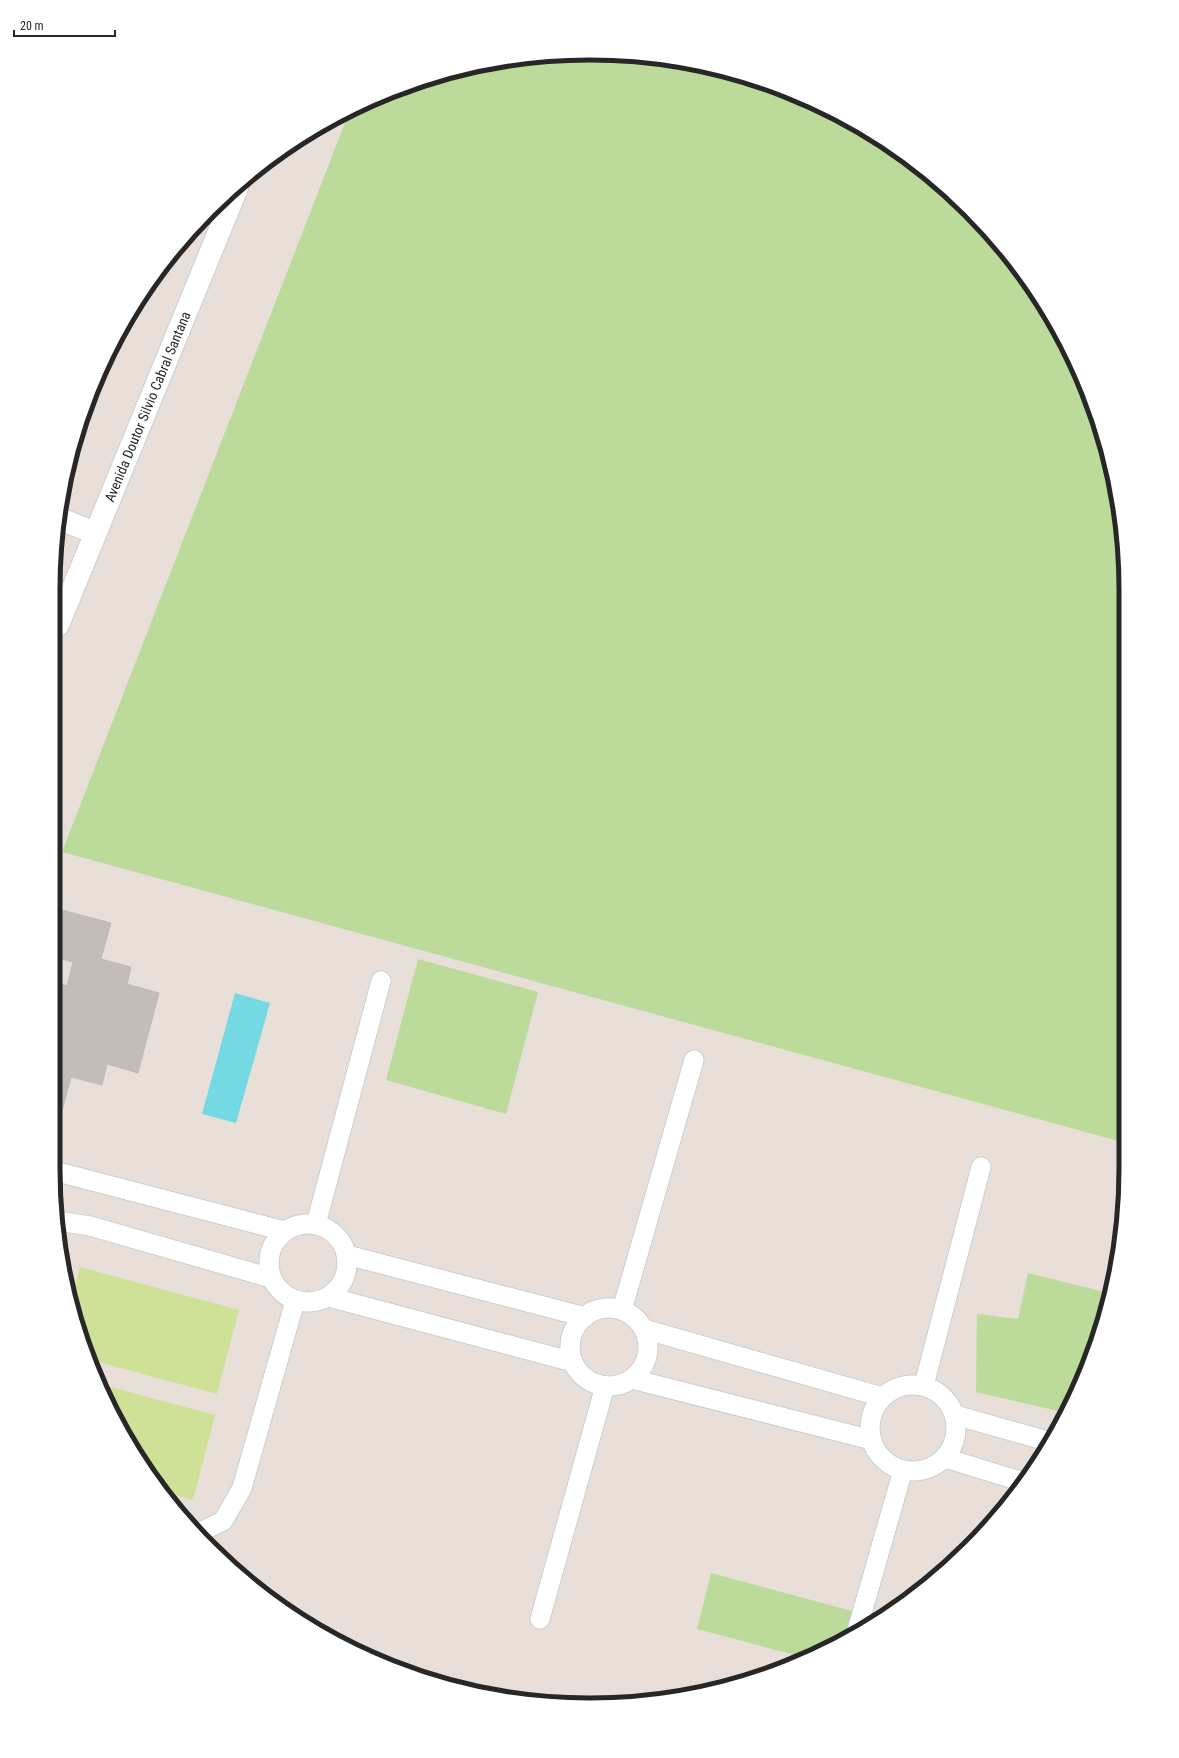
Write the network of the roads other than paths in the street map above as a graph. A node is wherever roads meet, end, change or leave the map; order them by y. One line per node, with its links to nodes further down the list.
1 (233, 198): 3 (street, Avenida Doutor Silvio Cabral Santana)
2 (65, 521): 3 (street)
3 (95, 533): 4 (street, Avenida Doutor Silvio Cabral Santana)
4 (60, 620)
5 (380, 981): 10 (lane)
6 (694, 1060): 16 (lane)
7 (982, 1167): 21 (lane)
8 (60, 1173): 11 (lane)
9 (63, 1222): 13 (lane)
10 (316, 1224): 11 (lane); 12 (lane)
11 (284, 1231): 13 (lane)
12 (347, 1255): 14 (lane); 17 (lane)
13 (271, 1278): 15 (lane)
14 (329, 1297): 15 (lane); 19 (lane)
15 (295, 1301): 30 (lane)
16 (622, 1310): 17 (lane); 18 (lane)
17 (585, 1316): 19 (lane)
18 (644, 1329): 20 (lane); 23 (lane)
19 (573, 1362): 22 (lane)
20 (632, 1379): 22 (lane); 25 (lane)
21 (924, 1385): 23 (lane); 24 (lane)
22 (605, 1386): 31 (lane)
23 (882, 1397): 25 (lane)
24 (955, 1415): 26 (lane); 27 (lane)
25 (872, 1440): 28 (lane)
26 (1044, 1440)
27 (945, 1458): 28 (lane); 29 (lane)
28 (903, 1470): 32 (lane)
29 (1018, 1480)
30 (203, 1531)
31 (540, 1619)
32 (859, 1624)

